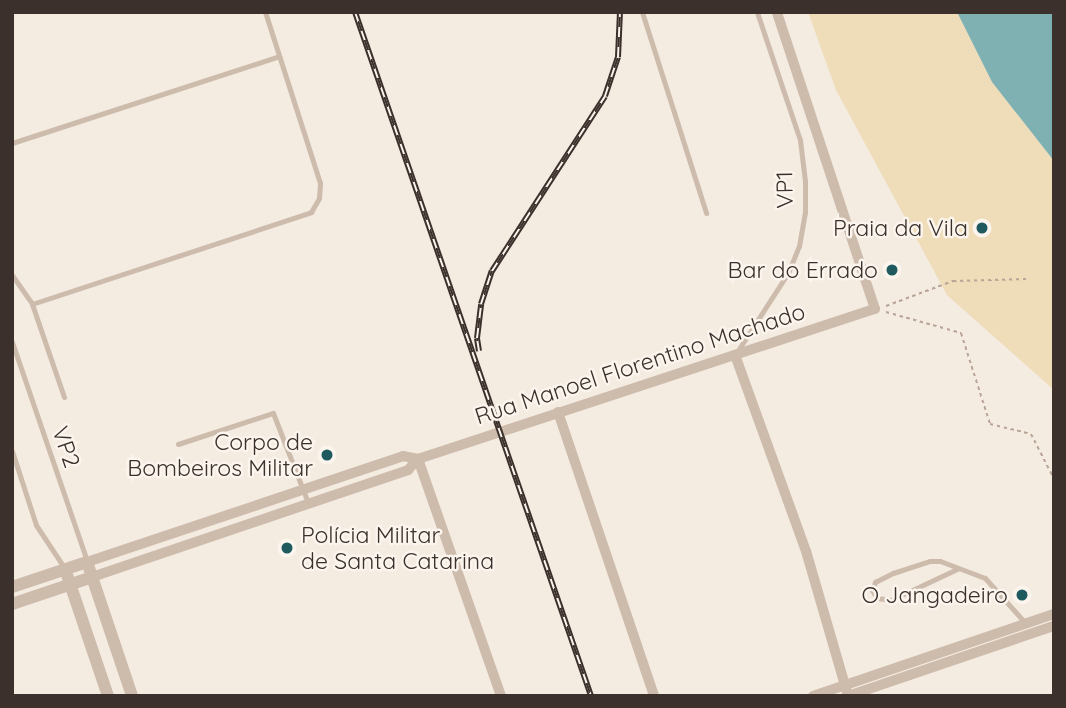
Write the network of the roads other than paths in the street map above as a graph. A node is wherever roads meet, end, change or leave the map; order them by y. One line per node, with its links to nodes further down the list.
1 (265, 12): 5 (lane)
2 (642, 12): 7 (lane)
3 (757, 12): 11 (lane, VP1)
4 (777, 12): 11 (street, Rua Manoel Florentino Machado)
5 (279, 56): 6 (lane); 9 (lane)
6 (12, 143)
7 (706, 212)
8 (12, 275): 9 (lane)
9 (32, 304): 12 (lane)
10 (12, 342): 21 (lane, VP2)
11 (735, 355): 13 (street, Rua Manoel Florentino Machado); 33 (street)
12 (64, 397)
13 (558, 412): 16 (street, Rua Manoel Florentino Machado); 37 (street)
14 (178, 444): 17 (lane)
15 (12, 451): 22 (lane)
16 (418, 459): 17 (street, Rua Manoel Florentino Machado); 18 (street, Rua Manoel Florentino Machado); 36 (street)
17 (303, 489): 18 (lane); 19 (street, Rua Manoel Florentino Machado)
18 (308, 503): 20 (street, Rua Manoel Florentino Machado)
19 (254, 506): 20 (lane); 21 (street, Rua Manoel Florentino Machado)
20 (259, 520): 24 (street, Rua Manoel Florentino Machado)
21 (87, 562): 22 (street, Rua Manoel Florentino Machado); 24 (street)
22 (65, 569): 25 (street); 26 (street, Rua Manoel Florentino Machado)
23 (957, 569): 23 (lane); 29 (lane)
24 (92, 577): 25 (street, Rua Manoel Florentino Machado); 35 (street)
25 (70, 584): 27 (street, Rua Manoel Florentino Machado); 34 (street)
26 (12, 587)
27 (12, 604)
28 (1053, 620): 29 (street); 30 (street)
29 (1026, 624): 30 (lane); 31 (street)
30 (1032, 634): 32 (street)
31 (947, 650): 32 (street); 33 (street)
32 (950, 661): 39 (street)
33 (844, 685): 38 (street); 39 (street)
34 (108, 696)
35 (132, 696)
36 (501, 696)
37 (654, 696)
38 (813, 696)
39 (848, 696)

